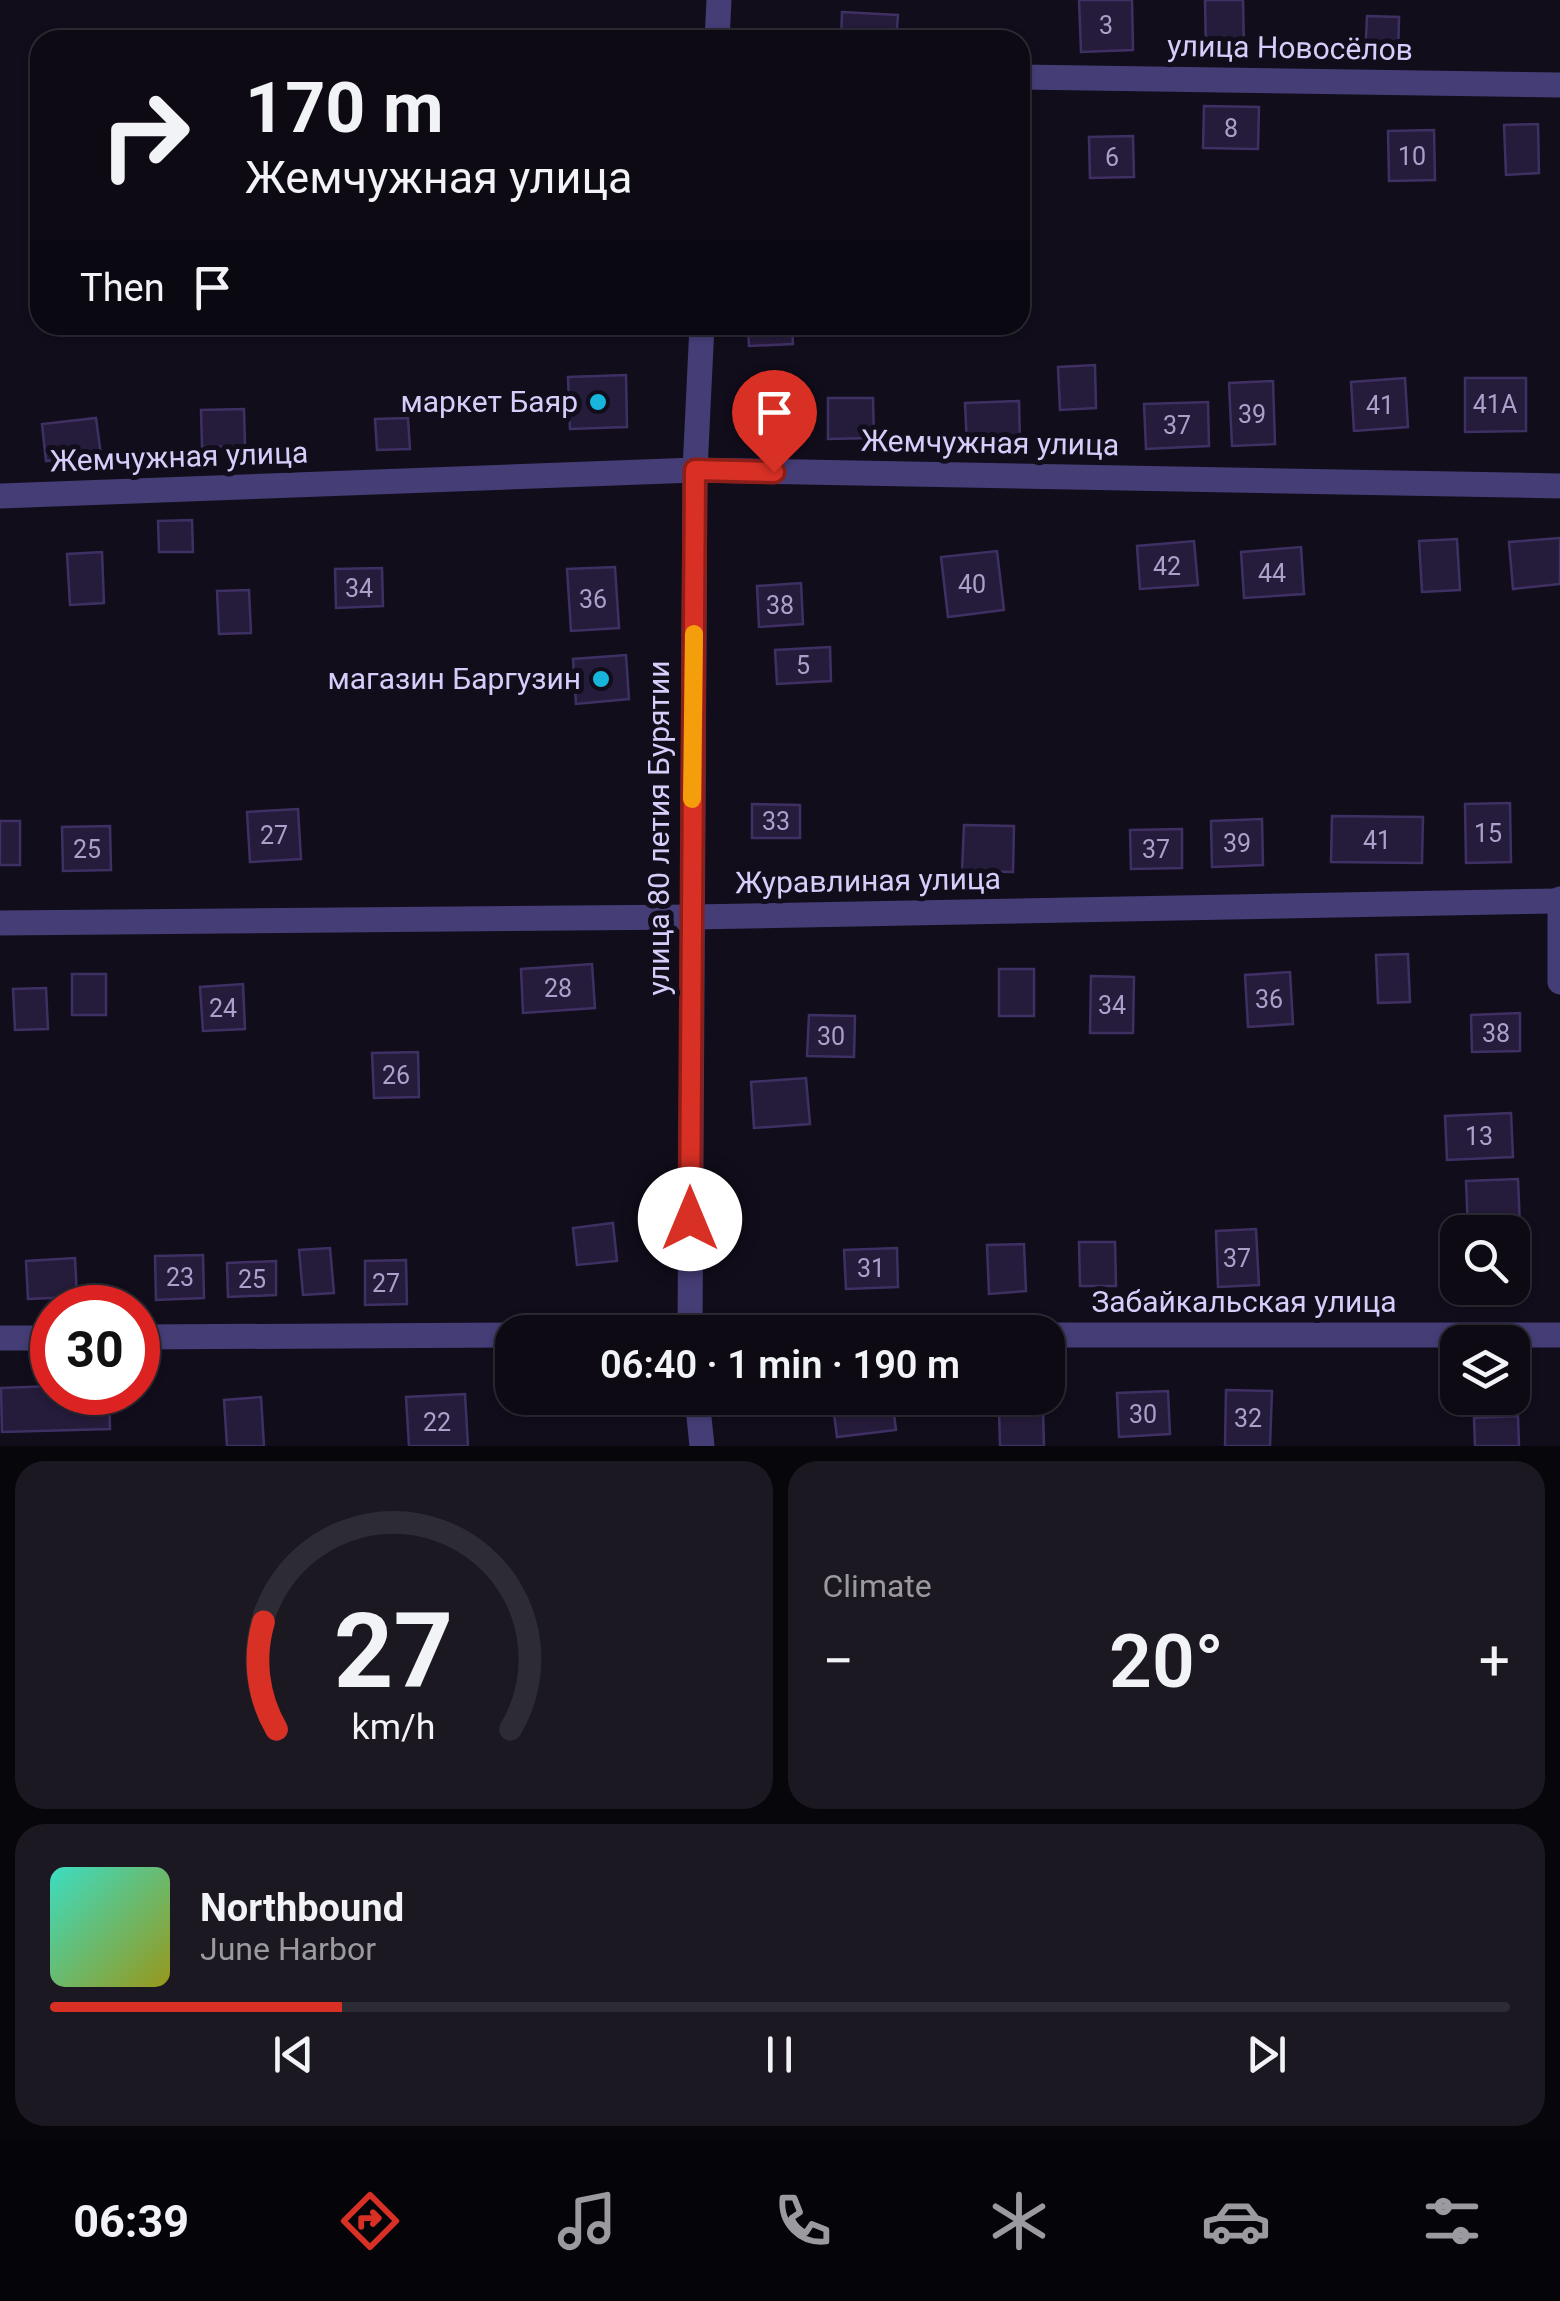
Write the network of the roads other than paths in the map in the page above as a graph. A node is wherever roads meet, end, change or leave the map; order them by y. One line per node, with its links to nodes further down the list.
1 (719, 0): 2 (street)
2 (717, 30)
3 (1030, 77): 4 (street, улица Новосёлов)
4 (1560, 85)
5 (702, 335): 6 (street, улица 80 летия Бурятии)
6 (695, 470): 7 (street, Жемчужная улица); 8 (street, Жемчужная улица); 10 (street, улица 80 летия Бурятии)
7 (1560, 486)
8 (0, 496)
9 (1559, 900): 10 (street, Журавлиная улица); 12 (street)
10 (690, 917): 11 (street, Журавлиная улица); 13 (street, улица 80 летия Бурятии)
11 (0, 924)
12 (1560, 982)
13 (690, 1315)
14 (495, 1335): 17 (street)
15 (1065, 1335): 16 (street, Забайкальская улица)
16 (1560, 1335)
17 (160, 1337)
18 (0, 1338): 19 (street)
19 (30, 1338)
20 (699, 1415): 21 (street)
21 (702, 1446)

